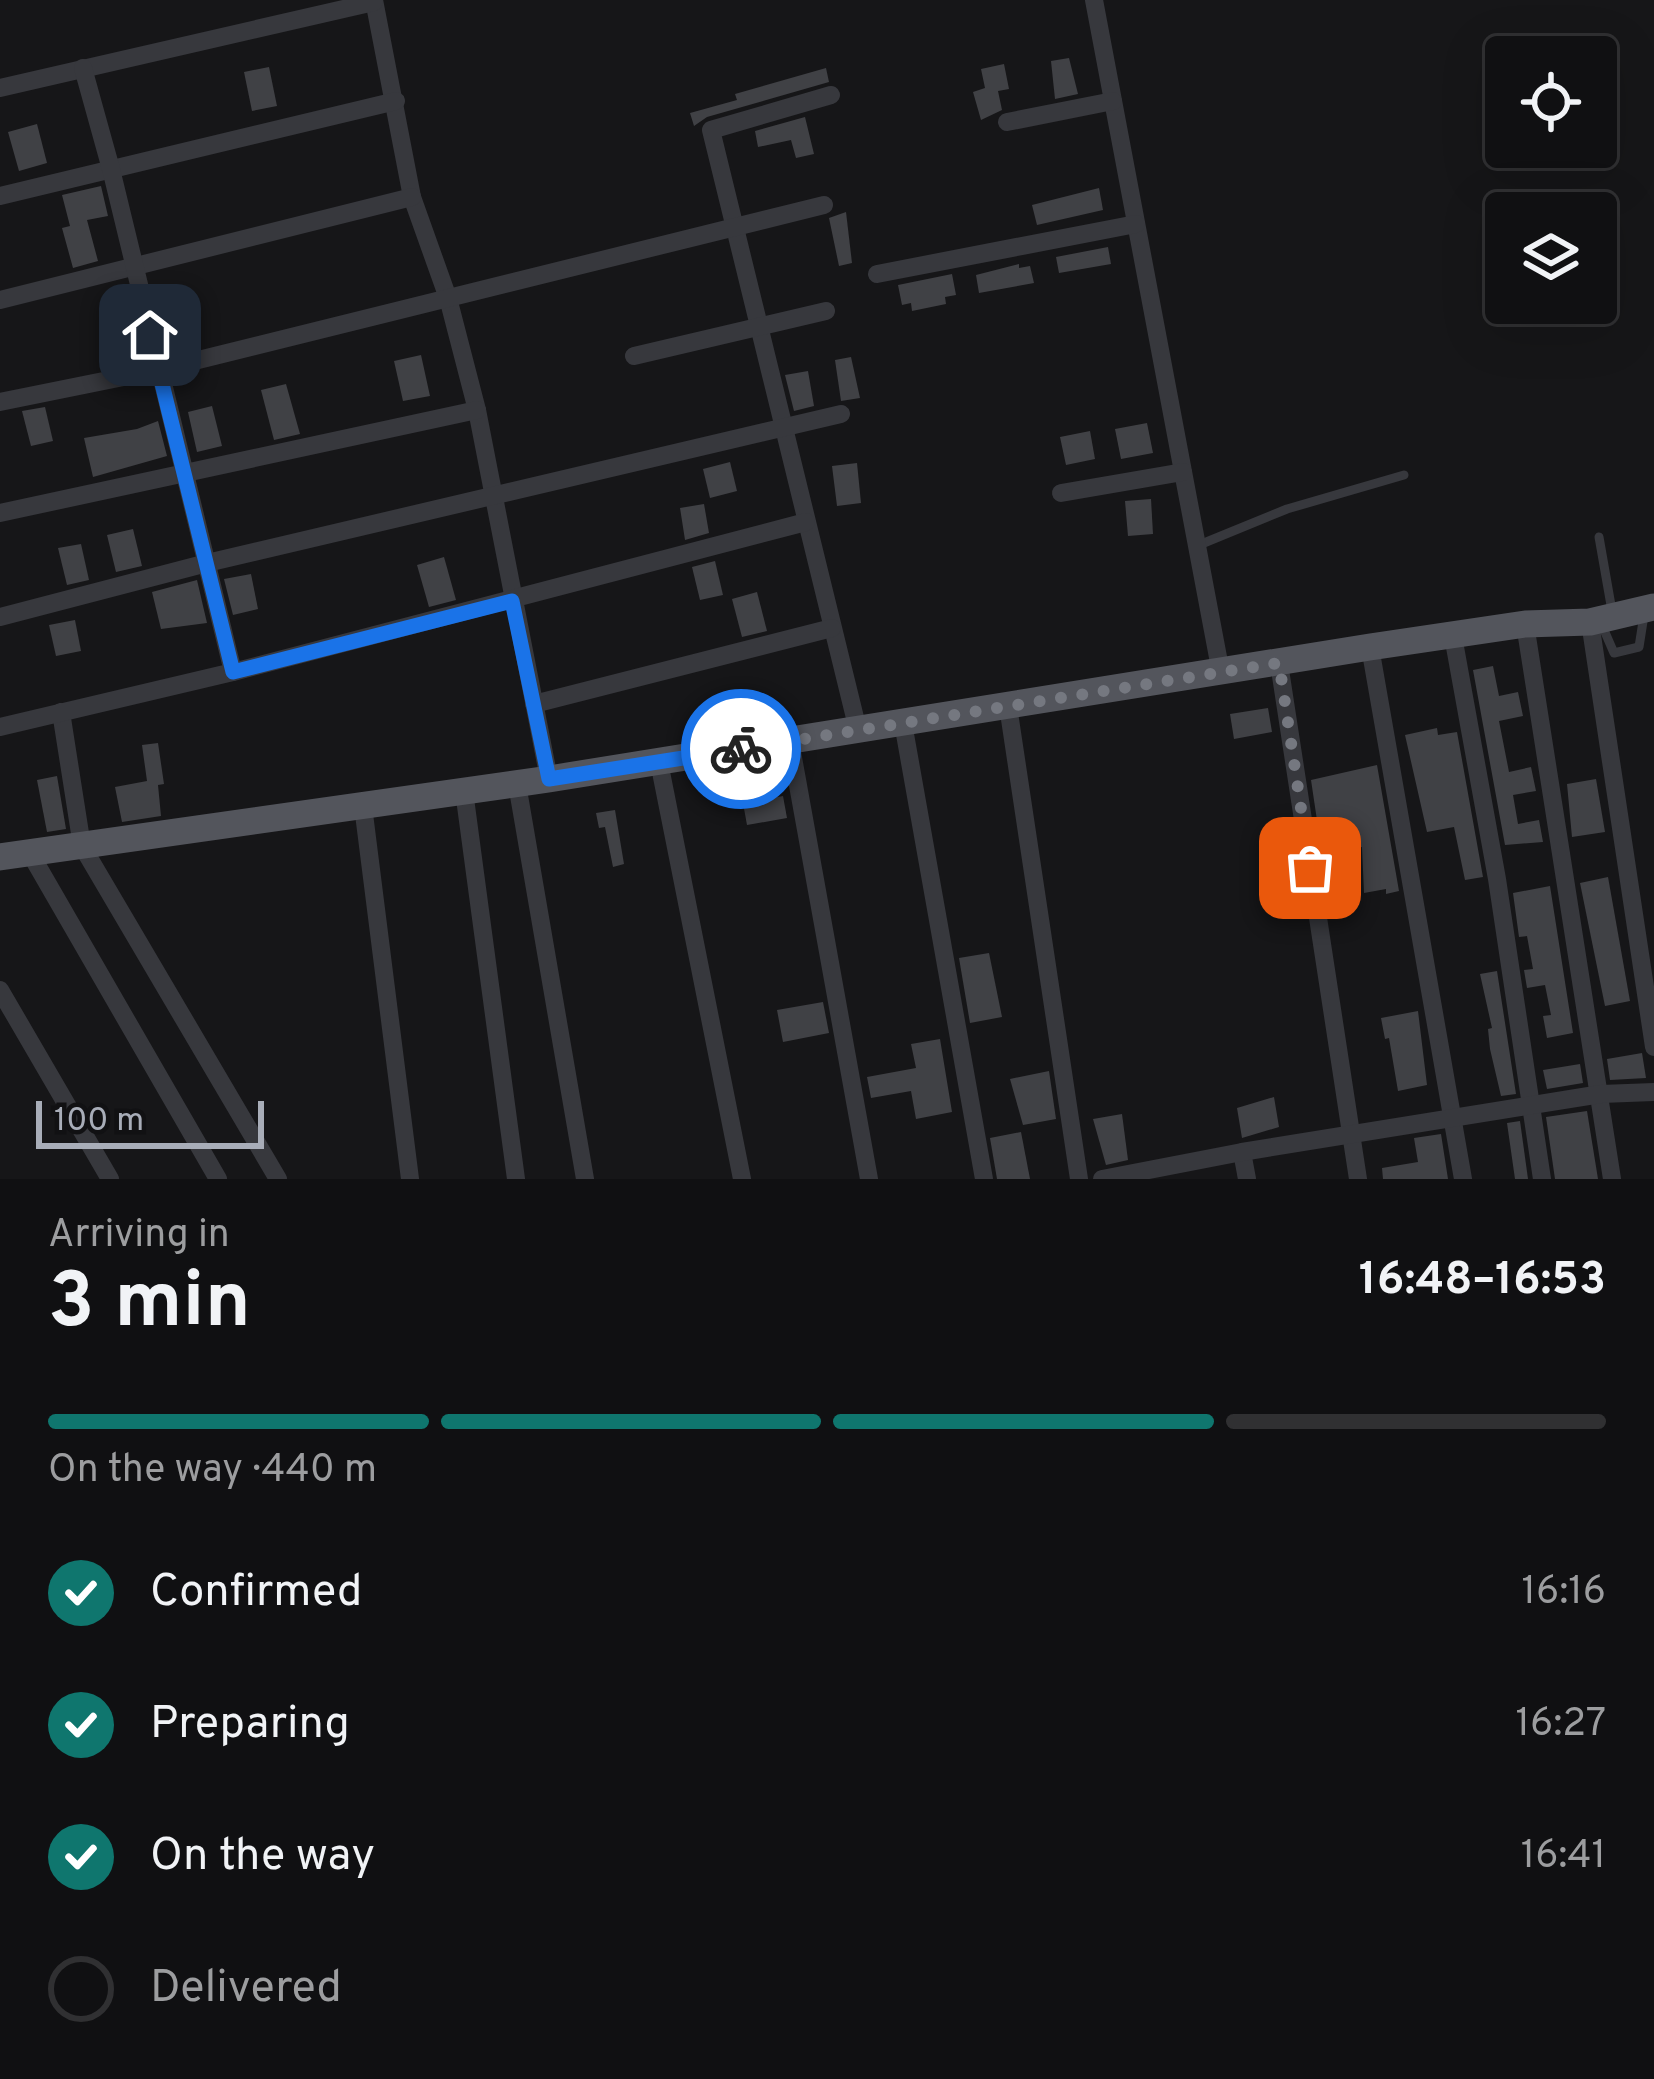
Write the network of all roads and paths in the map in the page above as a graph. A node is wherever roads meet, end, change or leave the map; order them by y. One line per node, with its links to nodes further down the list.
1 (1094, 0): 7 (street)
2 (374, 1): 3 (street); 6 (street)
3 (83, 68): 4 (street); 9 (street)
4 (0, 88)
5 (832, 95): 14 (street)
6 (396, 101): 9 (street); 11 (street)
7 (1113, 101): 8 (street); 13 (street)
8 (1007, 122)
9 (111, 170): 10 (street); 15 (street)
10 (0, 196)
11 (412, 197): 15 (street); 17 (street)
12 (824, 206): 14 (street)
13 (1136, 224): 16 (street); 27 (street)
14 (736, 227): 17 (street); 20 (street)
15 (134, 266): 18 (street); 22 (street)
16 (877, 274)
17 (448, 298): 22 (street); 24 (street)
18 (0, 300)
19 (826, 310): 20 (street)
20 (761, 328): 21 (street); 26 (street)
21 (634, 356)
22 (158, 370): 23 (street); 28 (street)
23 (0, 402)
24 (477, 410): 28 (street); 31 (street)
25 (841, 414): 26 (street)
26 (784, 427): 31 (street); 33 (street)
27 (1183, 472): 30 (street); 35 (street)
28 (186, 475): 32 (street); 36 (street)
29 (1404, 476): 35 (lane)
30 (1061, 493)
31 (496, 496): 36 (street); 37 (street)
32 (0, 513)
33 (806, 522): 37 (street); 42 (street)
34 (1599, 537): 40 (lane)
35 (1197, 546): 47 (street)
36 (207, 563): 39 (street); 46 (street)
37 (512, 601): 46 (street); 48 (street)
38 (1649, 609): 40 (main road)
39 (0, 617)
40 (1601, 619): 41 (main road); 64 (street)
41 (1525, 624): 43 (main road); 67 (street)
42 (832, 628): 48 (street); 53 (street)
43 (1454, 636): 44 (main road); 68 (street)
44 (1370, 647): 45 (main road); 69 (street)
45 (1279, 663): 47 (main road); 70 (street)
46 (233, 672): 50 (street)
47 (1221, 673): 49 (main road)
48 (533, 704): 56 (street)
49 (1008, 706): 51 (main road); 81 (street)
50 (61, 712): 52 (street); 60 (street)
51 (903, 723): 53 (main road); 80 (street)
52 (0, 727)
53 (858, 730): 54 (main road)
54 (790, 741): 55 (main road); 79 (street)
55 (659, 762): 56 (main road); 78 (street)
56 (549, 779): 57 (main road)
57 (517, 784): 58 (main road); 77 (street)
58 (464, 791): 59 (main road); 76 (street)
59 (363, 806): 60 (main road); 75 (street)
60 (82, 846): 61 (main road); 74 (street)
61 (30, 853): 62 (main road); 73 (street)
62 (0, 857)
63 (0, 990): 72 (street)
64 (1651, 1013): 65 (street)
65 (1654, 1048)
66 (1654, 1092): 67 (street)
67 (1601, 1094): 68 (street); 87 (street)
68 (1530, 1106): 69 (street); 86 (street)
69 (1453, 1118): 70 (street); 85 (street)
70 (1351, 1134): 71 (street); 84 (street)
71 (1242, 1152): 82 (street); 83 (street)
72 (110, 1179)
73 (218, 1179)
74 (278, 1179)
75 (410, 1179)
76 (516, 1179)
77 (585, 1179)
78 (742, 1179)
79 (869, 1179)
80 (984, 1179)
81 (1079, 1179)
82 (1102, 1179)
83 (1246, 1179)
84 (1358, 1179)
85 (1463, 1179)
86 (1542, 1179)
87 (1612, 1179)

